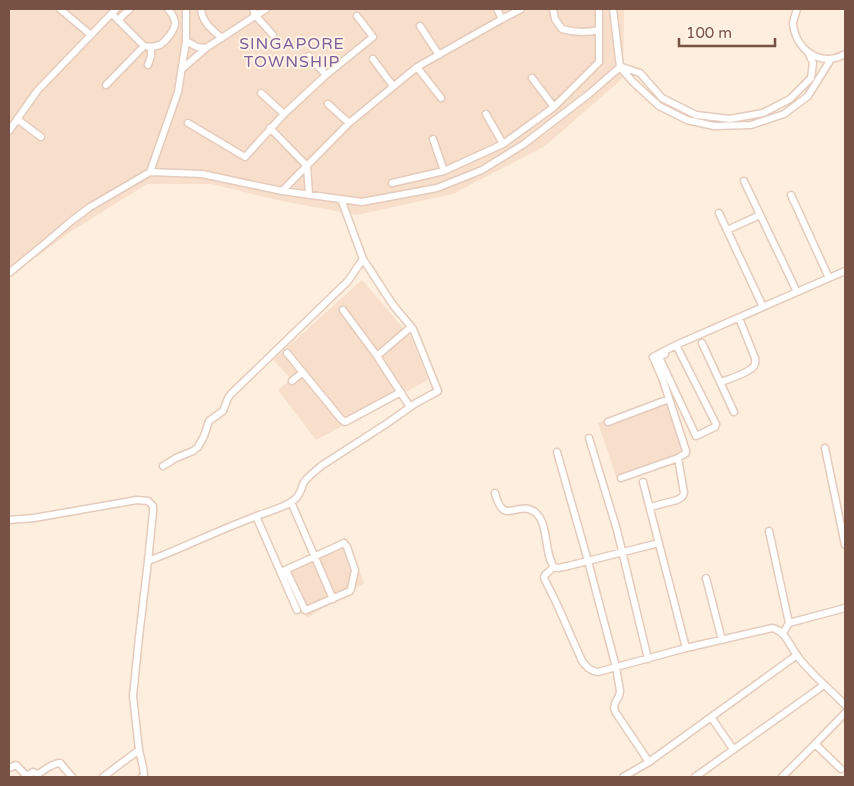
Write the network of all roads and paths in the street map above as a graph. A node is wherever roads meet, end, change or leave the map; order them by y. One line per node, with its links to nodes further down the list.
1 (60, 9): 21 (street)
2 (130, 9): 18 (street)
3 (168, 9): 25 (street)
4 (186, 9): 24 (street)
5 (201, 9): 23 (street)
6 (248, 9): 15 (street)
7 (266, 9): 15 (street)
8 (497, 9): 17 (street)
9 (521, 9): 17 (street)
10 (553, 9): 20 (street)
11 (600, 9): 20 (street)
12 (613, 9): 35 (street)
13 (797, 9): 27 (street)
14 (114, 11): 18 (street); 21 (street)
15 (254, 12): 22 (street); 23 (street)
16 (357, 16): 37 (street)
17 (502, 19): 29 (street)
18 (119, 21): 25 (street)
19 (420, 26): 29 (street)
20 (599, 30): 44 (street)
21 (91, 35): 47 (street)
22 (273, 35)
23 (222, 38): 26 (street)
24 (186, 41): 26 (street); 36 (street)
25 (147, 46): 33 (street); 39 (street)
26 (206, 48): 36 (street)
27 (808, 52): 32 (street); 35 (street)
28 (845, 54): 32 (street)
29 (439, 55): 34 (street)
30 (309, 56): 37 (street)
31 (373, 59): 40 (street)
32 (830, 59): 35 (street)
33 (148, 65)
34 (417, 67): 40 (street); 42 (street)
35 (620, 67): 63 (street)
36 (182, 69): 57 (street)
37 (326, 75): 45 (street)
38 (532, 78): 44 (street)
39 (106, 85)
40 (394, 86): 49 (street)
41 (261, 93): 45 (street)
42 (441, 98)
43 (328, 104): 49 (street)
44 (554, 106): 54 (street)
45 (284, 114): 50 (street)
46 (486, 114): 54 (street)
47 (17, 119): 51 (street); 52 (street)
48 (188, 123): 50 (street)
49 (349, 124): 55 (street)
50 (270, 128): 55 (street)
51 (9, 131)
52 (41, 137)
53 (433, 140): 56 (street)
54 (503, 144): 56 (street)
55 (307, 166): 60 (street); 61 (street)
56 (444, 171): 59 (street)
57 (150, 172): 60 (street); 69 (street)
58 (744, 181): 65 (street)
59 (392, 183)
60 (282, 191): 61 (street)
61 (309, 195): 63 (street)
62 (791, 195): 70 (street)
63 (340, 200): 67 (street)
64 (719, 212): 66 (street)
65 (760, 215): 66 (street); 71 (street)
66 (727, 230): 72 (street)
67 (363, 259): 75 (street); 92 (street)
68 (845, 271): 70 (street)
69 (9, 273)
70 (829, 278): 71 (street)
71 (797, 292): 72 (street)
72 (763, 307): 74 (street)
73 (343, 310): 79 (street)
74 (739, 318): 77 (street); 82 (street)
75 (411, 327): 79 (street); 85 (street)
76 (702, 343): 82 (street)
77 (677, 347): 77 (street); 84 (street)
78 (287, 353): 80 (street)
79 (377, 356): 83 (street)
80 (303, 372): 81 (street); 83 (street)
81 (292, 381)
82 (721, 382): 86 (street)
83 (401, 392): 85 (street)
84 (669, 399): 87 (street); 91 (street)
85 (410, 407): 96 (street)
86 (734, 412)
87 (608, 422)
88 (589, 438): 103 (street)
89 (825, 448): 102 (street)
90 (557, 452): 106 (street)
91 (678, 458): 93 (street); 97 (street)
92 (163, 466)
93 (621, 478)
94 (643, 482): 97 (street)
95 (495, 493): 107 (street)
96 (291, 502): 98 (street); 104 (street)
97 (650, 507): 101 (street)
98 (256, 516): 105 (street); 108 (street)
99 (9, 520): 105 (street)
100 (769, 531): 113 (street)
101 (659, 543): 103 (street); 116 (street)
102 (845, 545)
103 (622, 552): 106 (street); 118 (street)
104 (315, 556): 108 (street); 110 (street); 110 (street)
105 (148, 560): 126 (street)
106 (588, 561): 107 (street); 119 (street)
107 (554, 567): 119 (street)
108 (284, 571): 110 (street); 112 (street)
109 (706, 578): 115 (street)
110 (333, 599)
111 (845, 608): 113 (street)
112 (297, 610)
113 (788, 623): 114 (street)
114 (783, 634): 115 (street); 117 (street)
115 (722, 640): 116 (street)
116 (686, 648): 118 (street)
117 (797, 655): 120 (street); 123 (street)
118 (648, 659): 119 (street)
119 (616, 667): 127 (street)
120 (824, 685): 121 (street); 125 (street)
121 (845, 706)
122 (845, 713): 124 (street)
123 (712, 717): 125 (street); 127 (street)
124 (815, 744): 129 (street); 137 (street)
125 (733, 749): 136 (street)
126 (139, 750): 133 (street); 134 (street)
127 (649, 762): 135 (street)
128 (9, 768): 131 (street)
129 (841, 769)
130 (40, 776): 131 (street); 132 (street)
131 (26, 777)
132 (72, 777)
133 (104, 777)
134 (142, 777)
135 (624, 777)
136 (695, 777)
137 (782, 777)

